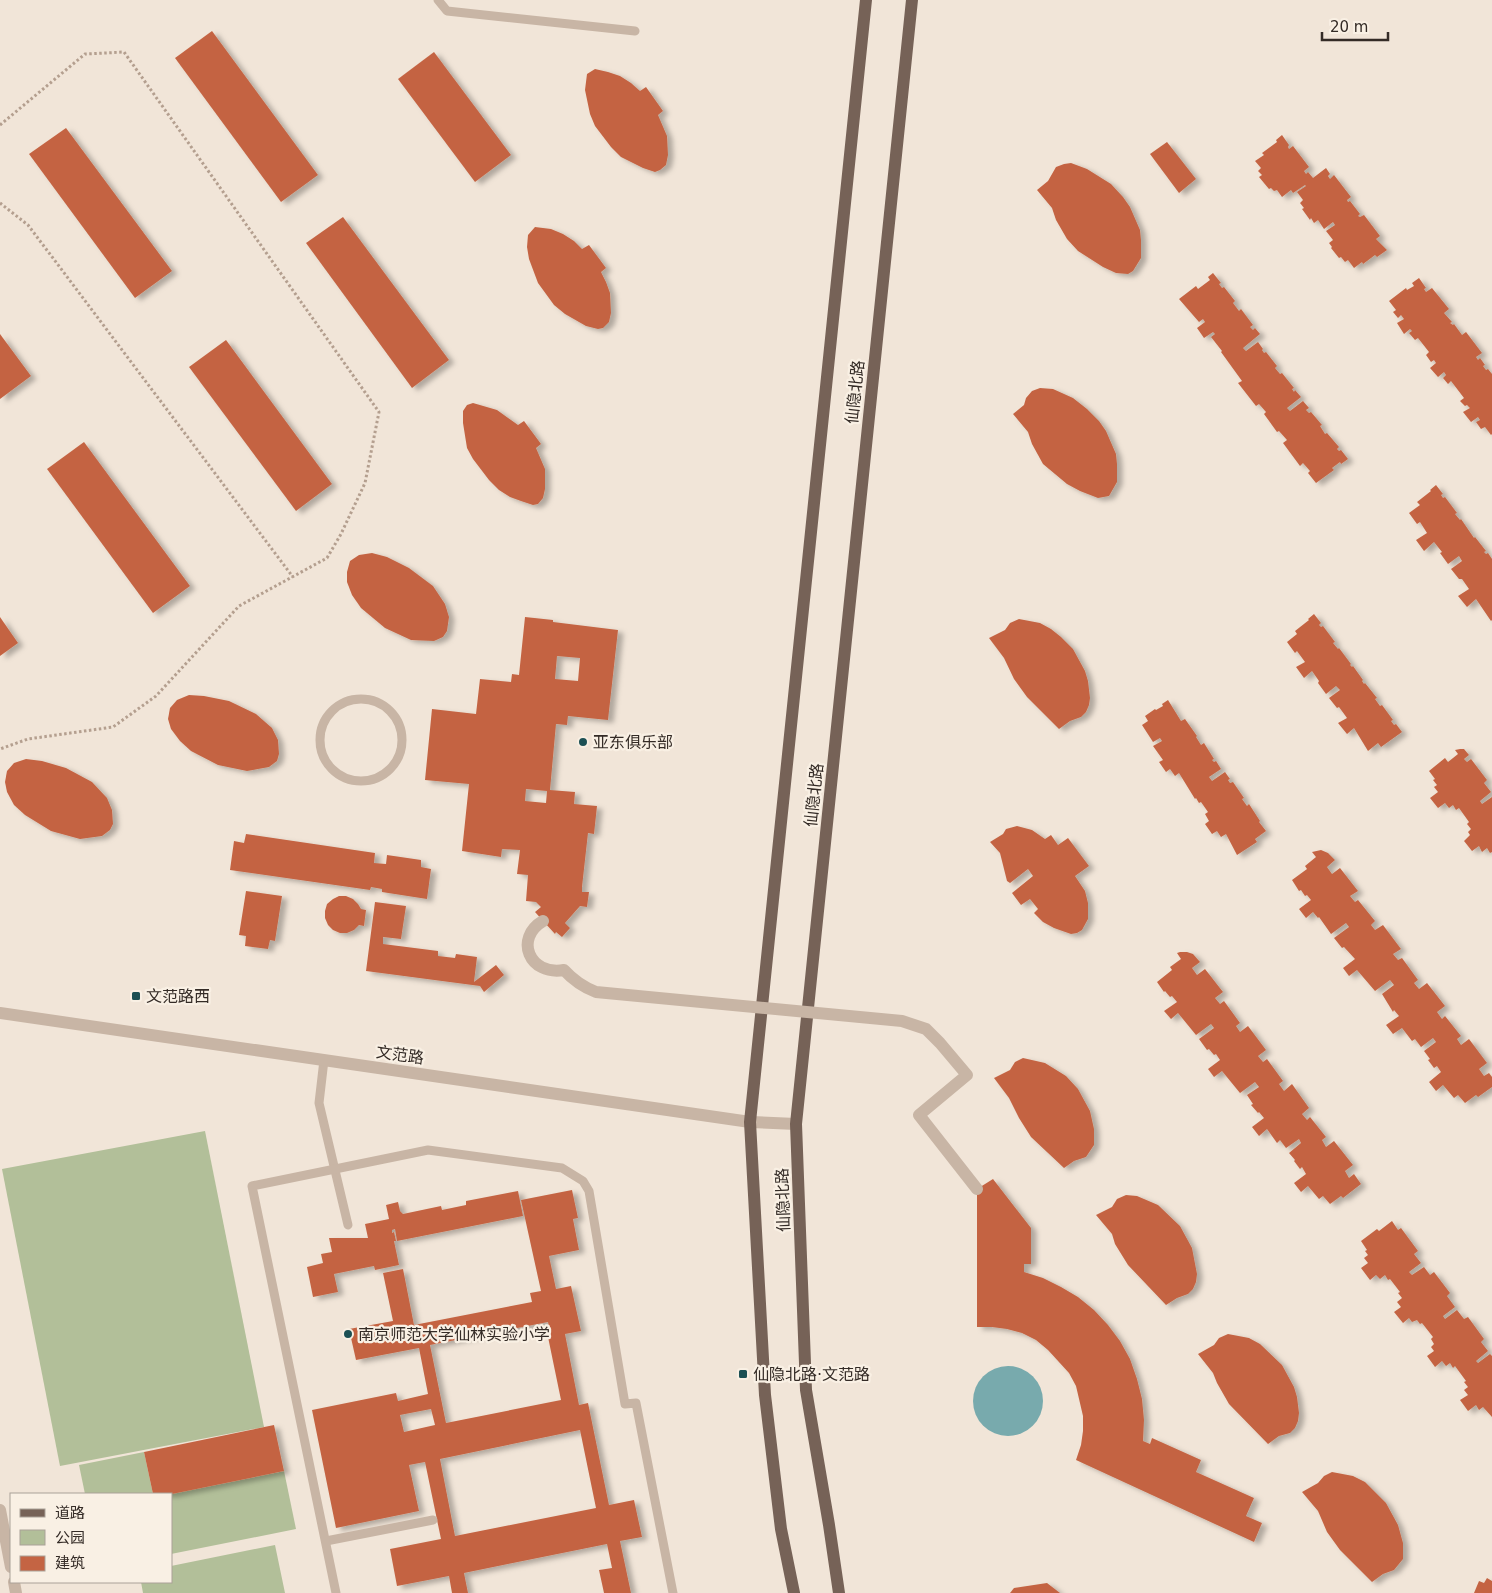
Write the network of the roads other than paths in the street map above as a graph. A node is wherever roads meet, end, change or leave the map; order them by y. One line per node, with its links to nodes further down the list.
1 (438, 0): 4 (lane)
2 (866, 0): 9 (main road, 仙隐北路)
3 (912, 0): 10 (main road, 仙隐北路)
4 (635, 31)
5 (334, 708): 5 (lane)
6 (543, 921): 12 (street, bridge)
7 (0, 1013): 8 (street, 文范路)
8 (324, 1060): 9 (street, 文范路); 11 (lane)
9 (750, 1122): 10 (street, 文范路); 20 (main road, 仙隐北路)
10 (796, 1124): 21 (main road, 仙隐北路)
11 (334, 1169): 13 (lane); 16 (lane); 19 (lane)
12 (977, 1189)
13 (348, 1225)
14 (0, 1510): 17 (street)
15 (433, 1520): 16 (lane)
16 (326, 1542): 18 (lane)
17 (10, 1562)
18 (336, 1593)
19 (673, 1593)
20 (794, 1593)
21 (838, 1593)

